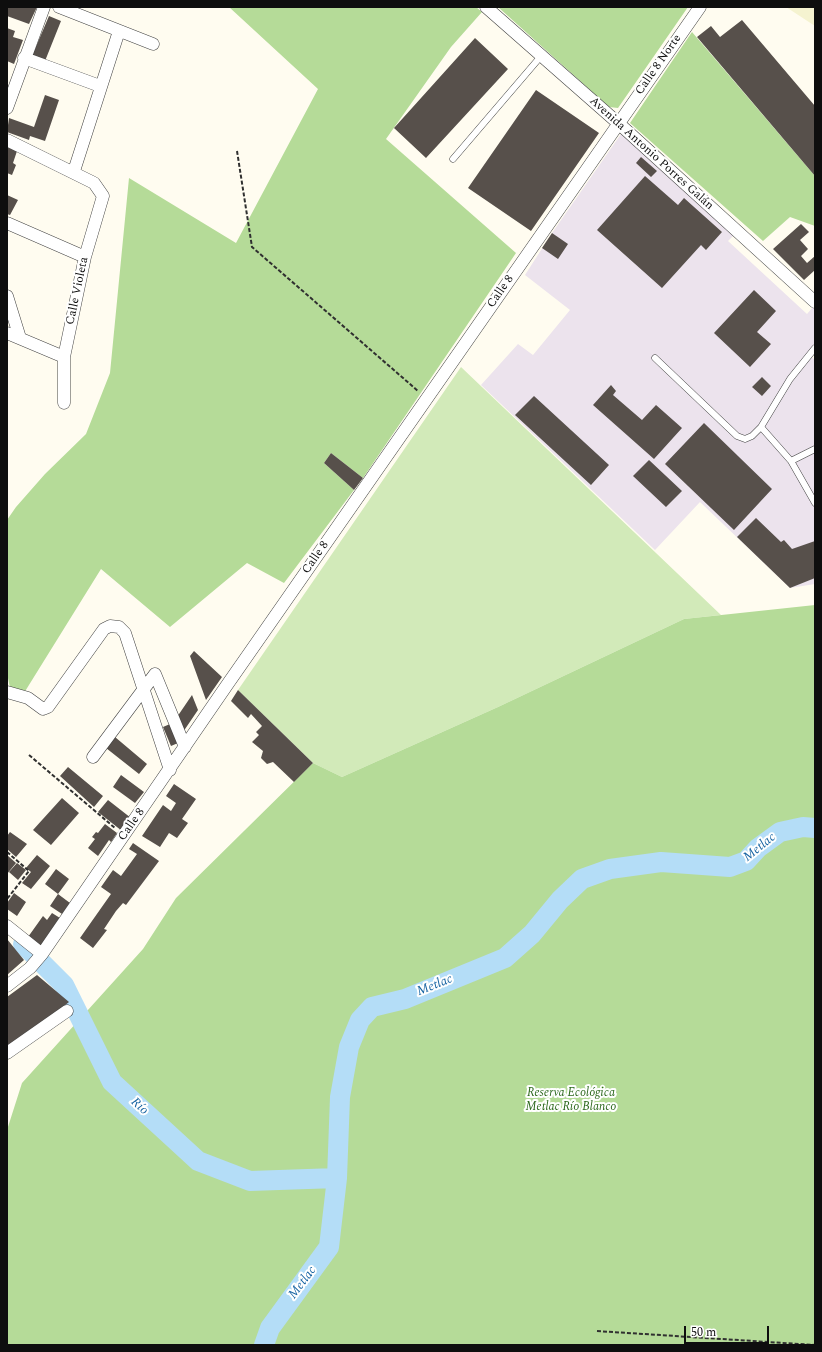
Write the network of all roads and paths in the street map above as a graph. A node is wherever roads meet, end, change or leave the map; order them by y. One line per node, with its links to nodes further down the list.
1 (44, 7): 8 (street)
2 (59, 7): 5 (street)
3 (486, 7): 7 (street, Avenida Antonio Porres Galán)
4 (700, 7): 11 (street, Calle 8 Norte)
5 (119, 31): 6 (street); 9 (street)
6 (153, 44)
7 (542, 55): 11 (street, Avenida Antonio Porres Galán); 14 (lane)
8 (24, 58): 9 (street); 10 (street)
9 (100, 86): 15 (street)
10 (7, 108)
11 (618, 124): 19 (street, Avenida Antonio Porres Galán); 25 (street, Calle 8)
12 (7, 140): 15 (street)
13 (237, 151): 25 (path)
14 (454, 159)
15 (74, 171): 17 (street, Calle Violeta)
16 (7, 223): 17 (street)
17 (85, 257): 23 (street, Calle Violeta)
18 (7, 296): 21 (street)
19 (815, 302)
20 (7, 334): 21 (street)
21 (20, 338): 23 (street)
22 (815, 348): 27 (lane)
23 (64, 357): 26 (street, Calle Violeta)
24 (655, 358): 27 (lane)
25 (427, 399): 33 (street, Calle 8)
26 (64, 403)
27 (761, 427): 29 (lane)
28 (815, 449): 29 (lane)
29 (791, 461): 30 (lane)
30 (815, 503)
31 (144, 689): 32 (street); 33 (street); 35 (street); 36 (street)
32 (7, 692)
33 (185, 747): 36 (street, Calle 8)
34 (29, 755): 37 (path)
35 (93, 757)
36 (170, 770): 37 (street, Calle 8)
37 (125, 836): 41 (street, Calle 8)
38 (7, 852): 39 (path)
39 (7, 899)
40 (7, 926): 41 (street)
41 (42, 954): 42 (street, Calle 8)
42 (7, 986)
43 (67, 1011): 44 (street)
44 (7, 1053)
45 (597, 1331): 46 (path)
46 (815, 1345)

